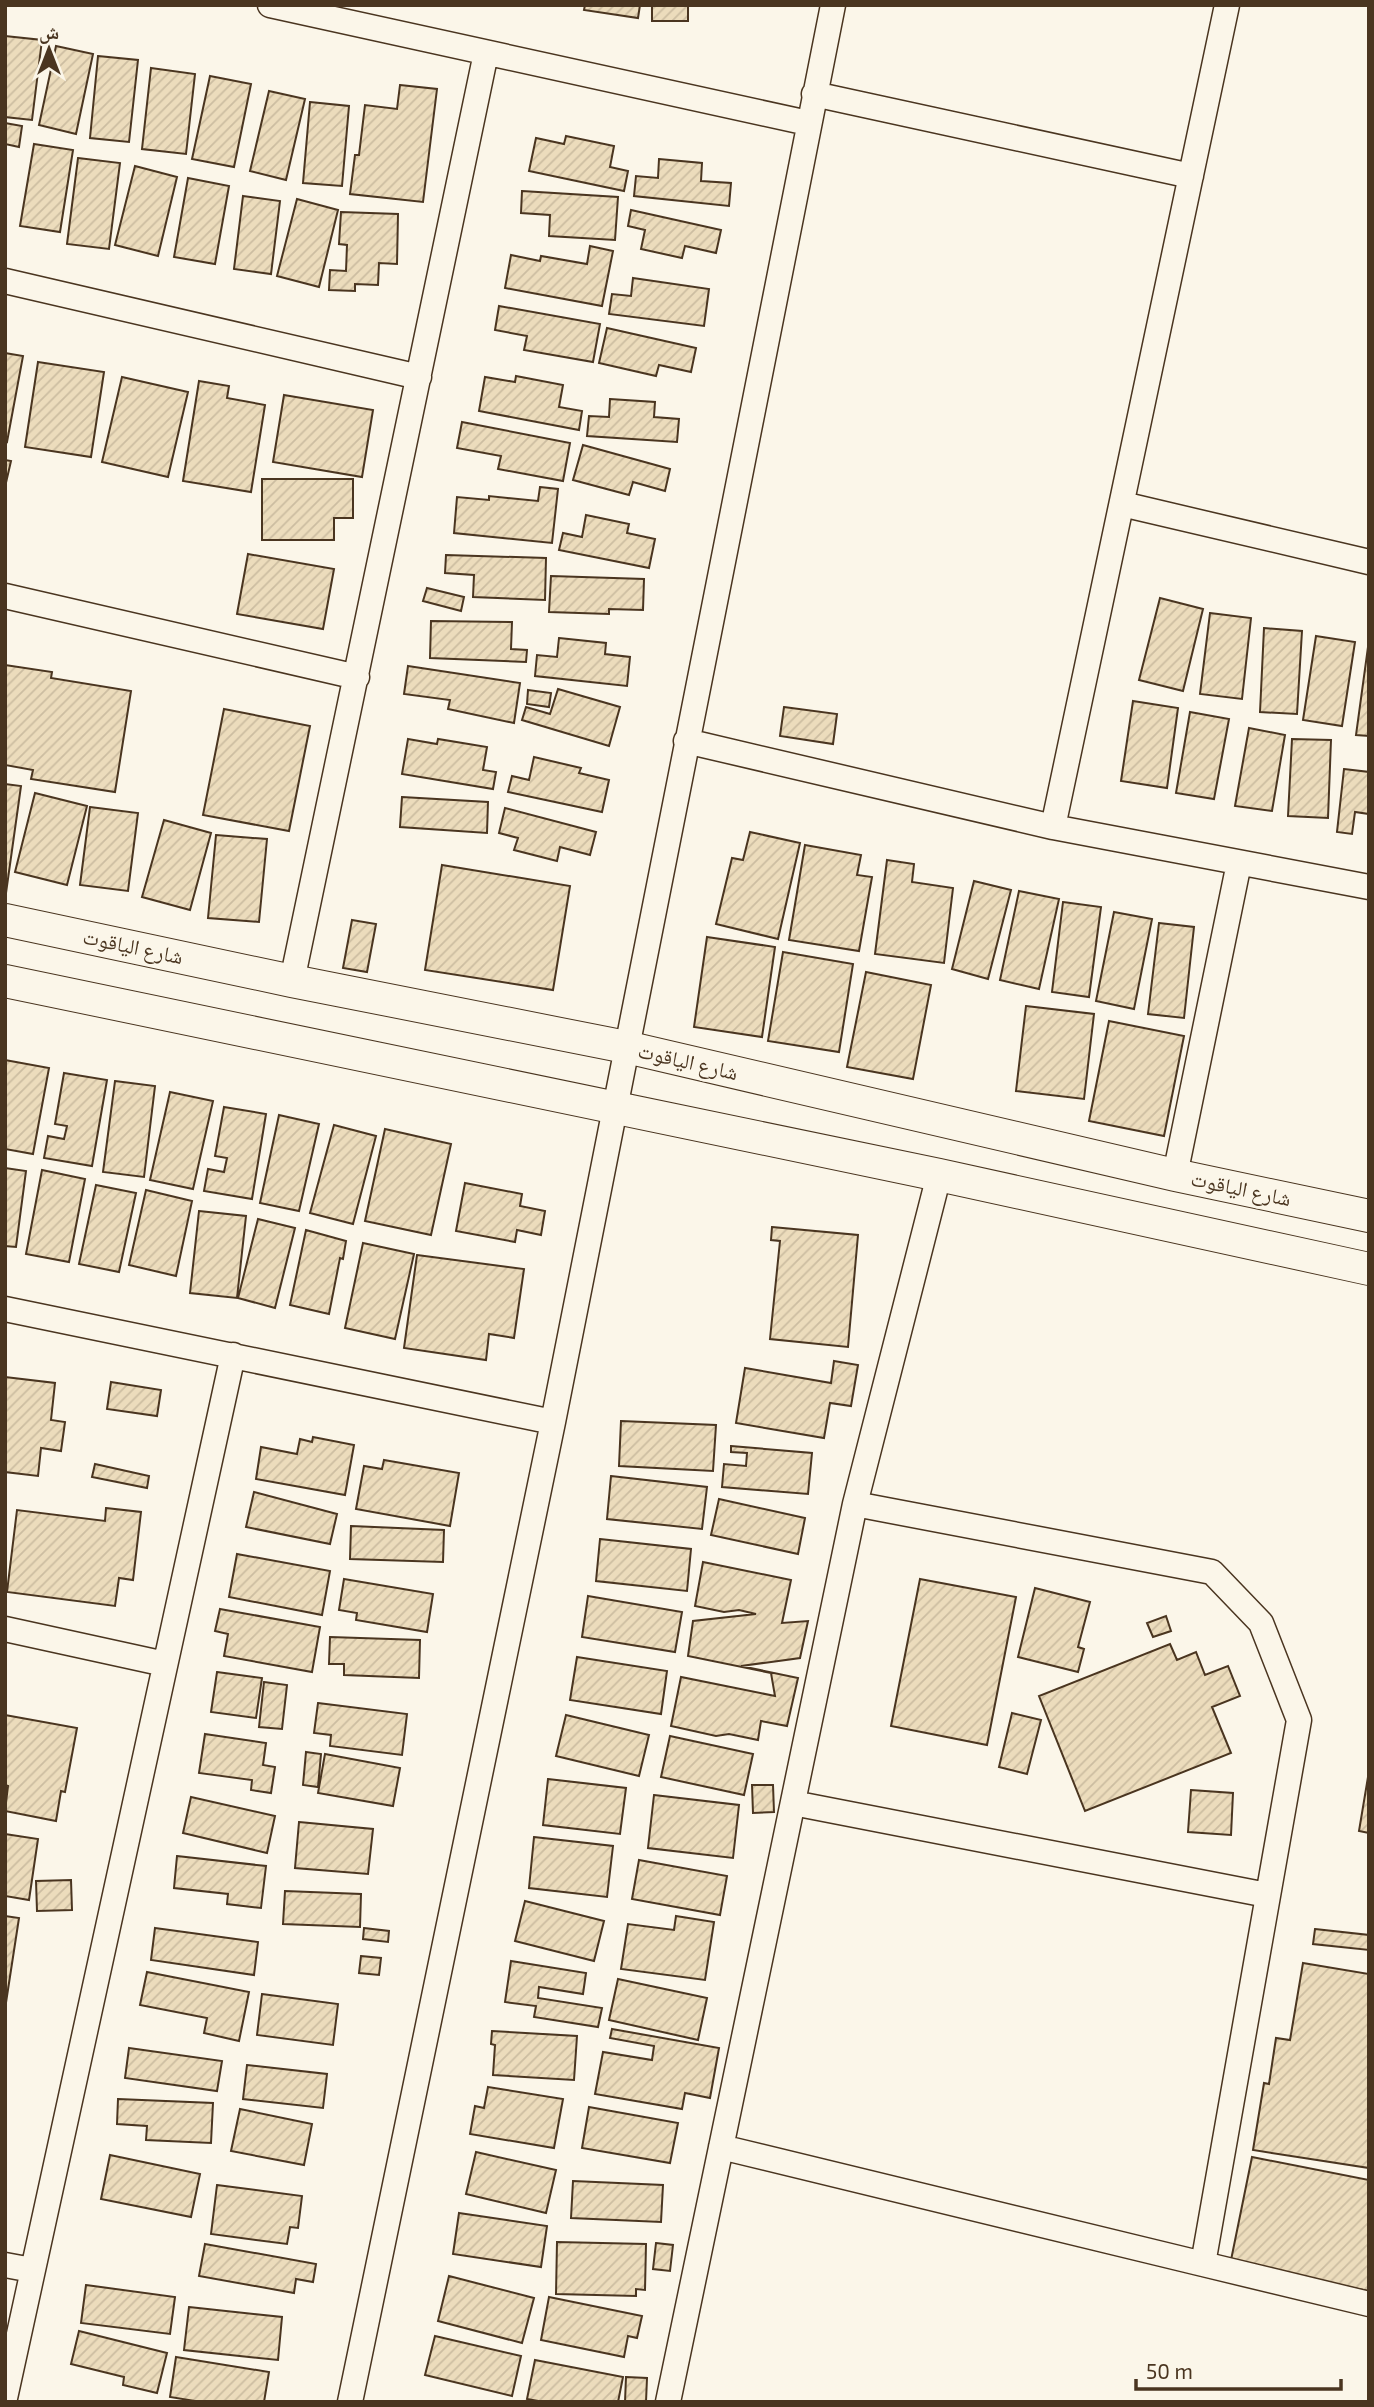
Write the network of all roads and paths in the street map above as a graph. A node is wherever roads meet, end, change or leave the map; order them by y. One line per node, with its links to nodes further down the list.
1 (270, 5): 4 (street)
2 (833, 5): 5 (street)
3 (1227, 5): 7 (street)
4 (486, 52): 6 (street); 9 (street)
5 (814, 94): 6 (street); 7 (street)
6 (808, 123): 14 (street)
7 (1191, 176): 10 (street)
8 (5, 281): 9 (street)
9 (419, 377): 13 (street)
10 (1122, 505): 11 (street); 15 (street)
11 (1369, 562)
12 (5, 596): 13 (street)
13 (357, 677): 20 (street)
14 (686, 741): 15 (street); 21 (street)
15 (1053, 827): 16 (street)
16 (1240, 863): 17 (street); 24 (street)
17 (1369, 887)
18 (5, 920): 20 (street, شارع الياقوت)
19 (5, 981): 22 (street)
20 (292, 981): 21 (street, شارع الياقوت)
21 (626, 1047): 22 (street); 24 (street, شارع الياقوت)
22 (615, 1107): 23 (street); 29 (street)
23 (939, 1175): 26 (street); 30 (street)
24 (1175, 1175): 25 (street, شارع الياقوت)
25 (1369, 1216)
26 (1369, 1269)
27 (5, 1309): 28 (street)
28 (233, 1355): 29 (street); 32 (street)
29 (553, 1422): 41 (street)
30 (855, 1504): 33 (street); 34 (street)
31 (5, 1629): 32 (street)
32 (165, 1664): 38 (street)
33 (793, 1803): 34 (street); 35 (street)
34 (1267, 1895): 37 (street)
35 (721, 2147): 37 (street); 42 (street)
36 (5, 2264): 38 (street)
37 (1203, 2264): 39 (street)
38 (32, 2270): 40 (street)
39 (1369, 2304)
40 (5, 2398)
41 (350, 2402)
42 (668, 2402)

